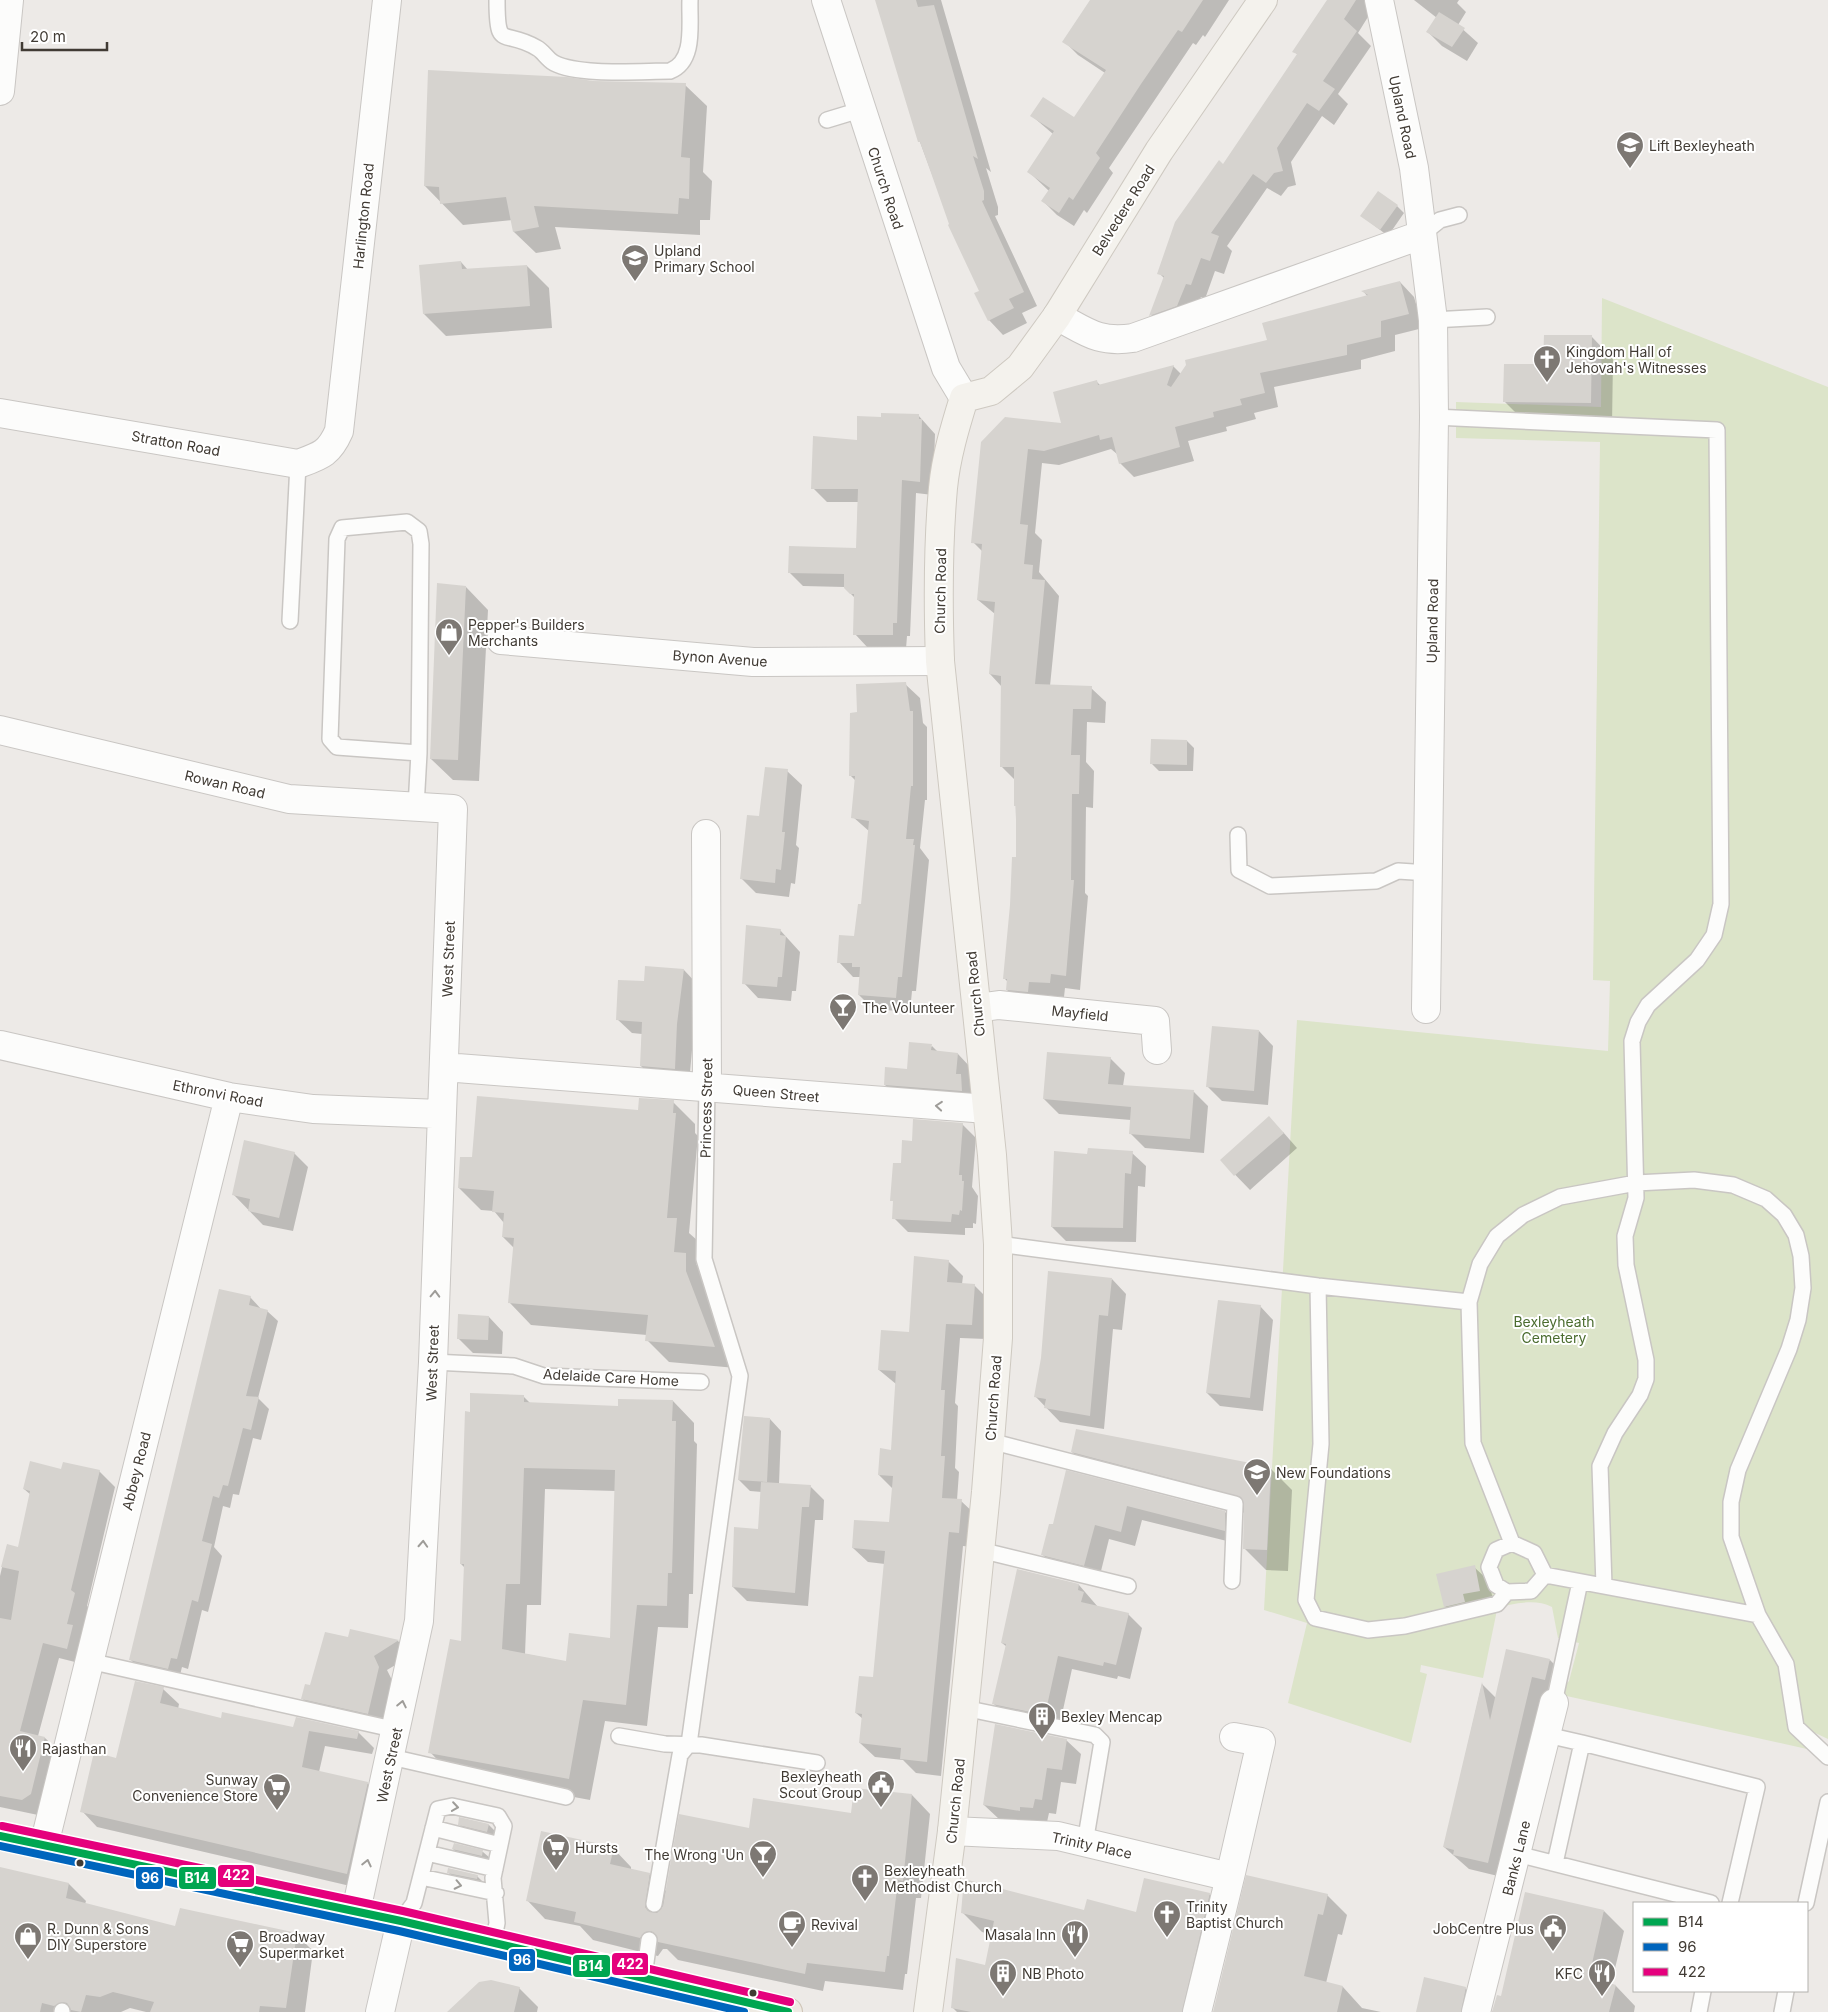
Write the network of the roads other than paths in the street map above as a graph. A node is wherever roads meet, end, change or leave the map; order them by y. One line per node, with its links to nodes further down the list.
1 (9, 0): 8 (street)
2 (387, 0): 19 (street, Harlington Road)
3 (497, 0): 4 (lane)
4 (690, 0)
5 (826, 0): 9 (street, Church Road)
6 (1263, 0): 13 (street, Belvedere Road)
7 (1379, 0): 12 (street, Upland Road)
8 (0, 91)
9 (860, 110): 10 (lane); 16 (street, Church Road)
10 (827, 120)
11 (1459, 215): 12 (lane)
12 (1421, 235): 13 (street); 15 (street, Upland Road)
13 (1057, 316): 16 (street, Belvedere Road)
14 (1487, 317): 15 (lane)
15 (1433, 320): 18 (street, Upland Road)
16 (964, 398): 23 (street, Church Road)
17 (0, 413): 20 (street, Stratton Road)
18 (1434, 417): 30 (street, Upland Road); 40 (lane)
19 (339, 431): 20 (street, Stratton Road)
20 (298, 464): 21 (lane)
21 (290, 621)
22 (501, 640): 23 (street, Bynon Avenue)
23 (940, 661): 31 (street, Church Road)
24 (0, 730): 26 (street, Rowan Road)
25 (419, 753): 25 (lane); 26 (lane)
26 (416, 807): 27 (street, Rowan Road)
27 (453, 809): 35 (street, West Street)
28 (706, 834): 36 (street, Princess Street)
29 (1238, 835): 30 (lane)
30 (1429, 873): 32 (street, Upland Road)
31 (977, 1008): 34 (street, Mayfield); 38 (street, Church Road)
32 (1426, 1009)
33 (0, 1045): 37 (street, Ethronvi Road)
34 (1157, 1050)
35 (444, 1067): 36 (street, Queen Street); 39 (street, West Street)
36 (707, 1087): 38 (street, Queen Street, one-way to 36); 64 (lane, Princess Street)
37 (229, 1097): 39 (street, Ethronvi Road); 56 (street, Abbey Road)
38 (987, 1110): 41 (street, Church Road)
39 (440, 1114): 44 (street, West Street, one-way to 39)
40 (1636, 1183): 43 (lane); 53 (lane); 55 (lane)
41 (998, 1244): 42 (lane); 46 (street, Church Road)
42 (1318, 1286): 43 (lane); 54 (lane)
43 (1469, 1302): 47 (lane)
44 (433, 1362): 45 (lane, Adelaide Care Home); 59 (street, West Street, one-way to 44)
45 (701, 1382)
46 (990, 1441): 48 (street, Church Road); 50 (lane)
47 (1512, 1543): 49 (lane); 54 (lane)
48 (980, 1550): 52 (lane); 58 (street, Church Road)
49 (1544, 1575): 51 (lane); 54 (lane)
50 (1232, 1581)
51 (1580, 1582): 53 (lane); 57 (lane)
52 (1128, 1586)
53 (1604, 1586): 55 (lane)
54 (1507, 1592)
55 (1758, 1615): 66 (lane)
56 (89, 1661): 59 (lane); 74 (street, Abbey Road)
57 (1554, 1703): 60 (street, Banks Lane)
58 (964, 1708): 71 (street, Church Road); 73 (lane)
59 (396, 1730): 65 (street, West Street)
60 (1547, 1735): 63 (lane); 77 (street, Banks Lane)
61 (619, 1736): 64 (lane)
62 (1234, 1737): 81 (street)
63 (1582, 1743): 78 (lane); 84 (lane)
64 (689, 1744): 67 (lane); 86 (lane)
65 (391, 1757): 68 (lane); 87 (street, West Street, one-way to 65)
66 (1828, 1757)
67 (817, 1763)
68 (566, 1796)
69 (1828, 1802): 85 (lane)
70 (433, 1828): 75 (lane); 75 (lane, one-way to 75); 76 (lane)
71 (952, 1831): 73 (street, Trinity Place); 96 (street, Church Road)
72 (0, 1836): 74 (main road)
73 (1085, 1843): 81 (street, Trinity Place)
74 (44, 1845): 87 (main road)
75 (500, 1845): 79 (lane)
76 (427, 1853): 79 (lane); 80 (lane)
77 (1517, 1854): 78 (lane); 98 (street, Banks Lane)
78 (1555, 1863): 83 (lane)
79 (495, 1869): 82 (lane)
80 (421, 1877): 82 (lane, one-way to 82); 88 (lane)
81 (1230, 1877): 97 (street)
82 (496, 1893): 90 (lane)
83 (1708, 1902)
84 (1730, 1902)
85 (1806, 1902)
86 (654, 1904)
87 (356, 1911): 88 (main road)
88 (401, 1921): 90 (main road); 94 (street)
89 (649, 1940): 91 (lane)
90 (493, 1942): 91 (main road)
91 (644, 1977): 95 (main road)
92 (1703, 1992): 99 (lane)
93 (1786, 1992): 100 (lane)
94 (380, 2012)
95 (788, 2012)
96 (928, 2012)
97 (1197, 2012)
98 (1476, 2012)
99 (1699, 2012)
100 (1782, 2012)

